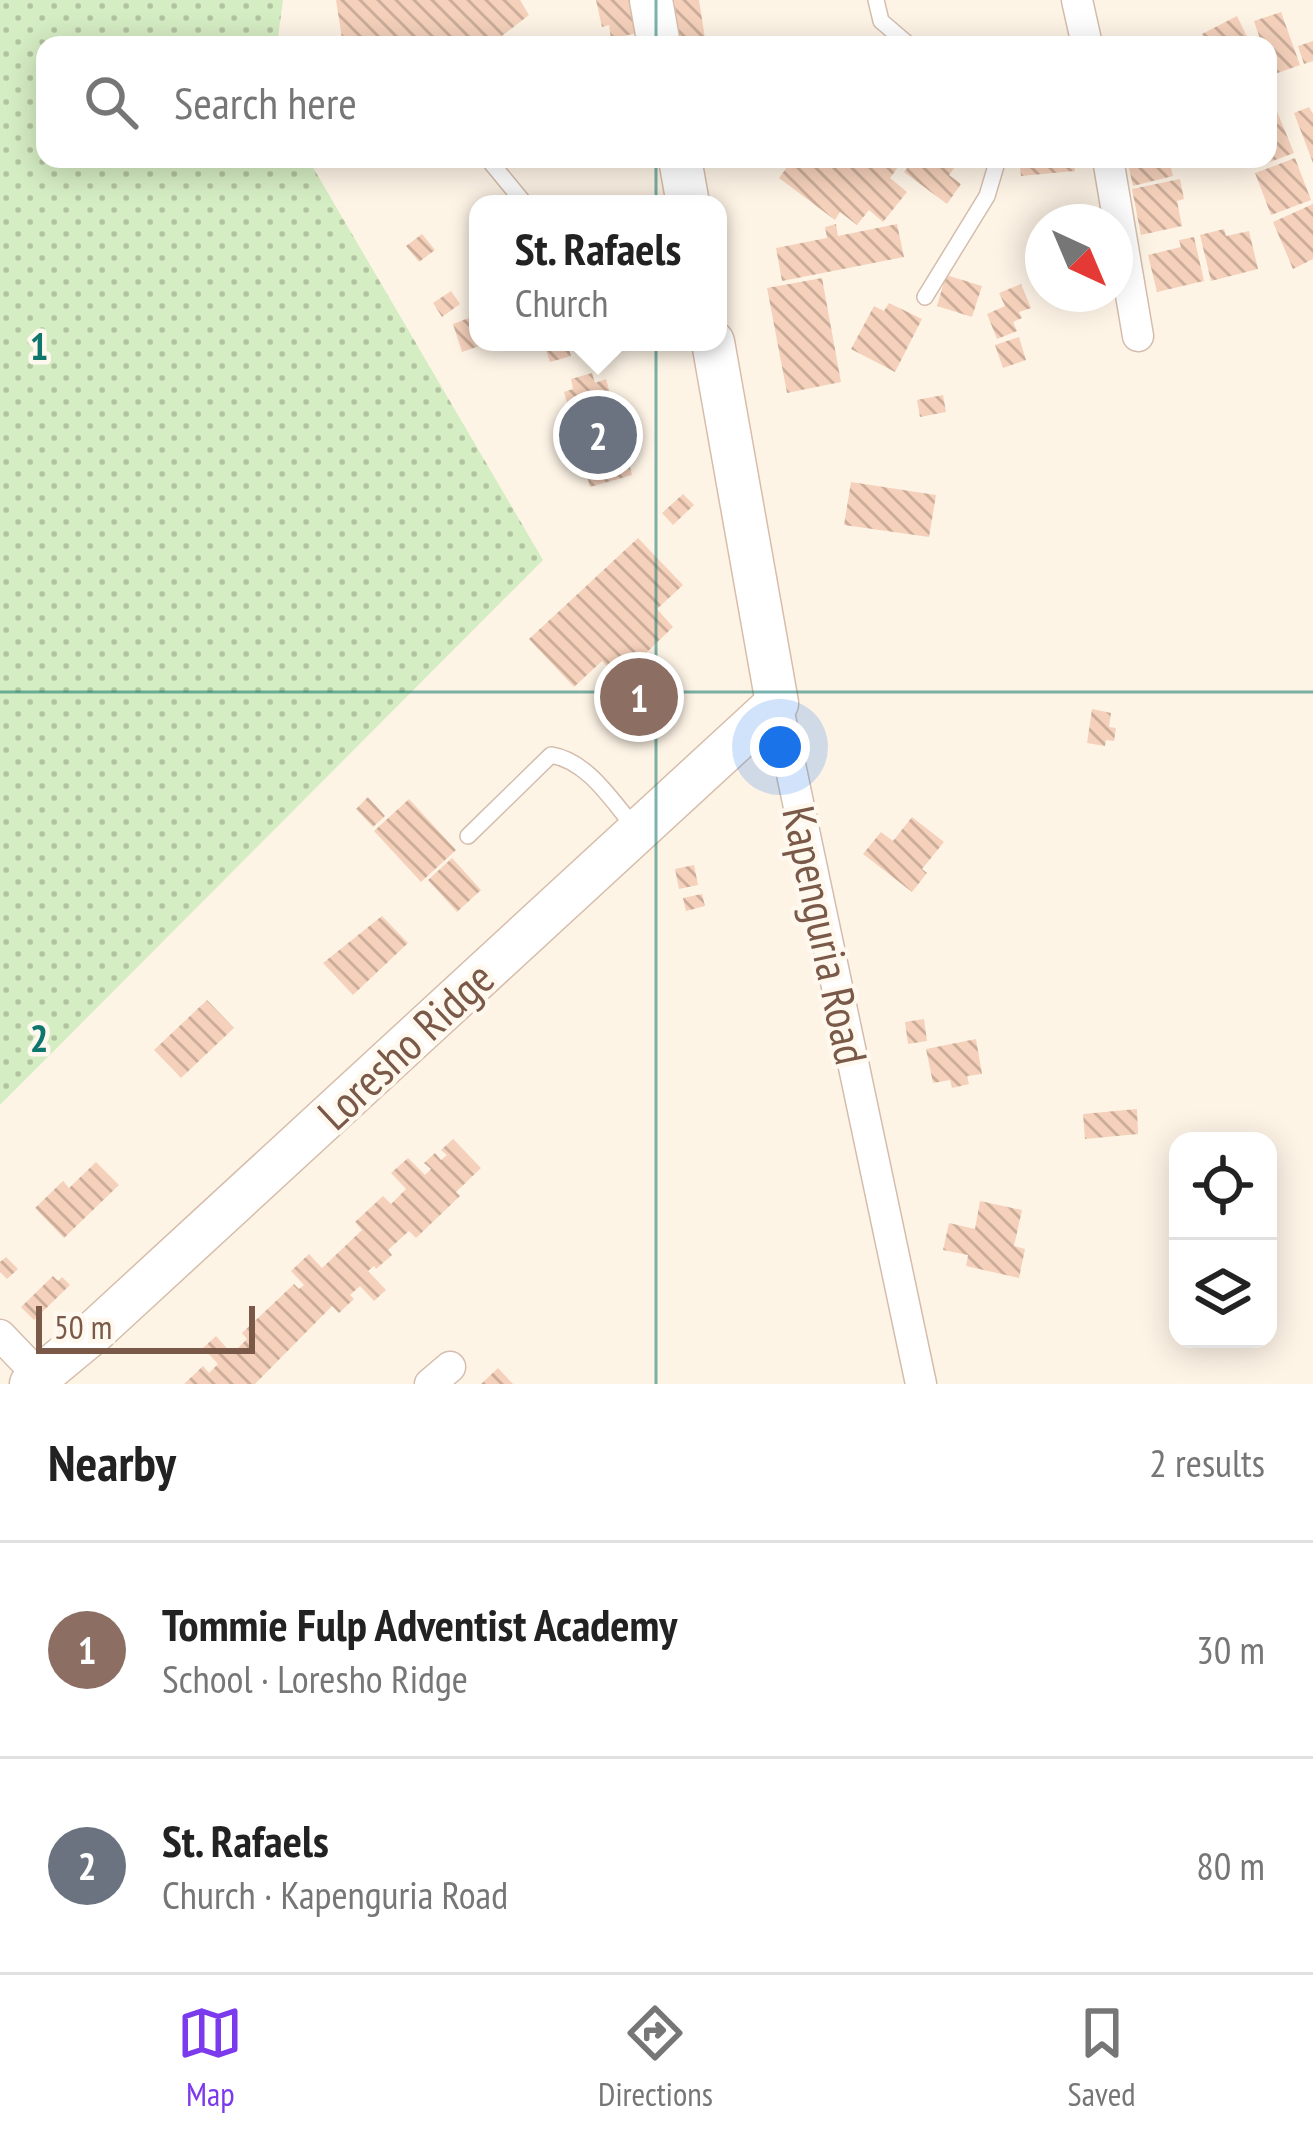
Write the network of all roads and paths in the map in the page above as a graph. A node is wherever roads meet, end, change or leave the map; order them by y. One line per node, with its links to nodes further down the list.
1 (650, 0): 4 (street)
2 (876, 0): 5 (lane)
3 (1077, 0): 6 (street)
4 (657, 36)
5 (899, 36)
6 (1085, 36)
7 (495, 168): 10 (lane)
8 (995, 168): 11 (lane)
9 (1110, 168): 12 (street)
10 (518, 195)
11 (925, 297)
12 (1138, 336)
13 (715, 351): 14 (street, Kapenguria Road)
14 (777, 703): 15 (street, Loresho Ridge); 19 (street, Kapenguria Road)
15 (638, 830): 16 (lane); 18 (street, Loresho Ridge)
16 (468, 836)
17 (0, 1335): 18 (street)
18 (40, 1381)
19 (921, 1384)

